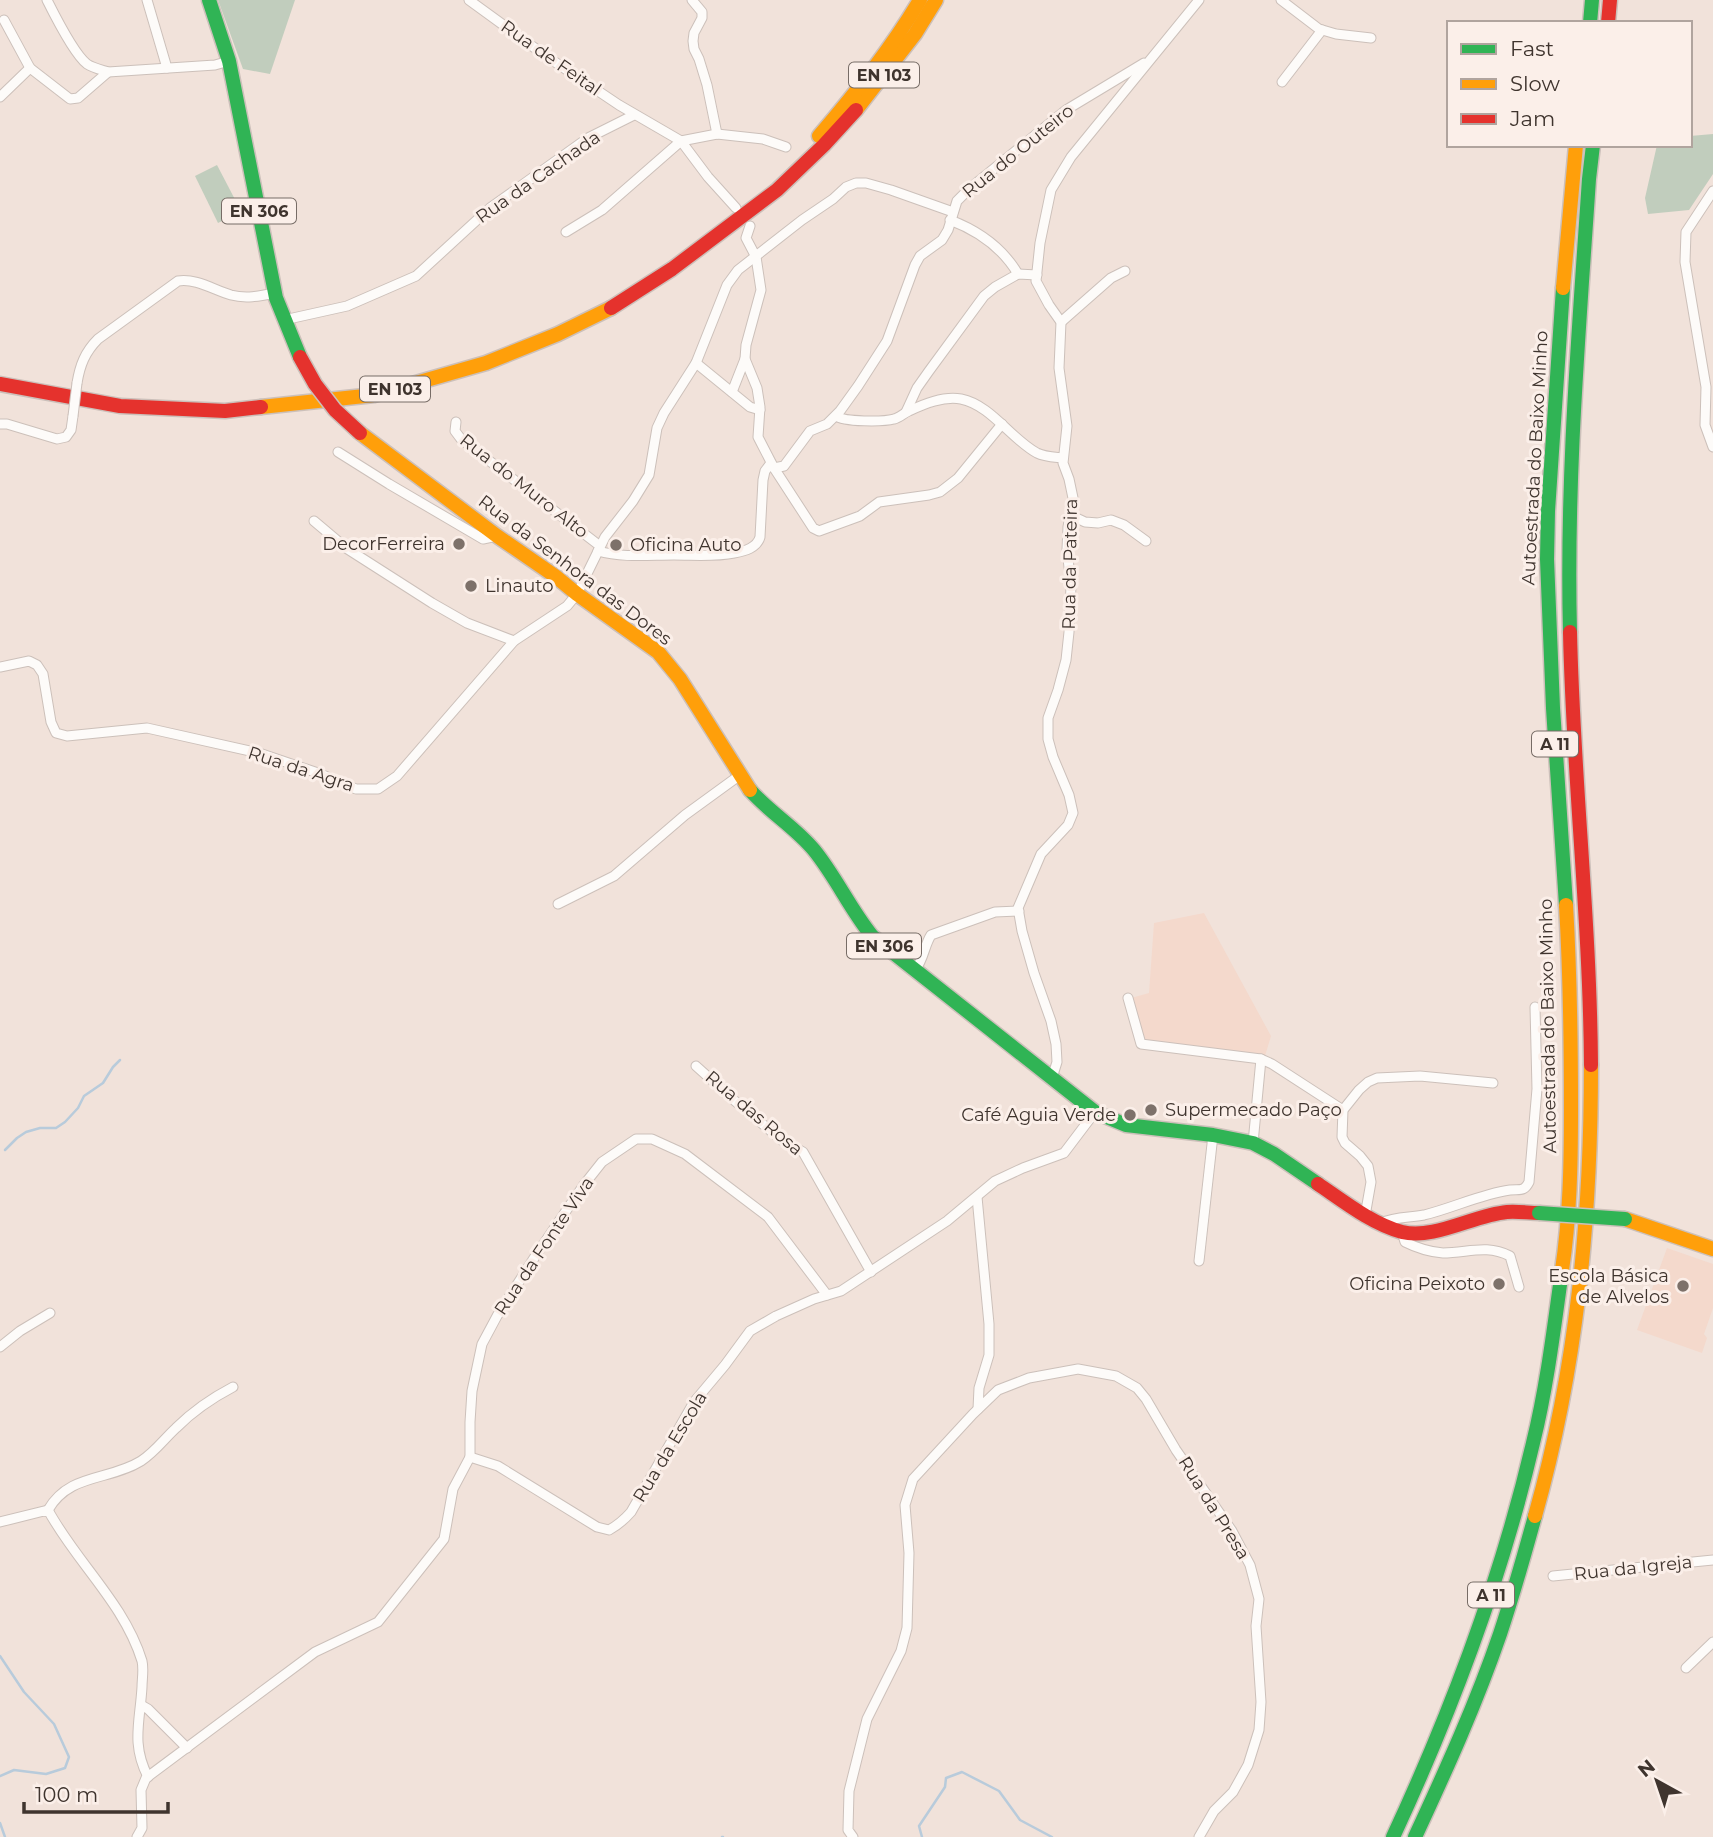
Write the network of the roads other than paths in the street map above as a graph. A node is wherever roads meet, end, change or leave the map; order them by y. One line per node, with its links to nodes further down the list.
1 (47, 0): 21 (street)
2 (147, 0): 20 (street)
3 (209, 0): 18 (main road, EN 306)
4 (469, 0): 24 (street, Rua de Feital)
5 (692, 0): 25 (street)
6 (920, 0): 34 (main road, EN 103)
7 (936, 0): 34 (main road, EN 103)
8 (1199, 0): 17 (street)
9 (1282, 0): 15 (street)
10 (1592, 0): 13 (main road)
11 (1610, 0): 14 (main road)
12 (4, 20): 19 (street)
13 (1590, 21)
14 (1608, 21)
15 (1322, 30): 16 (street); 22 (street)
16 (1371, 38)
17 (1151, 58): 32 (street, Rua do Outeiro); 39 (street)
18 (229, 61): 20 (street); 40 (main road, Rua da Senhora das Dores / EN 306)
19 (30, 68): 21 (street); 23 (street)
20 (167, 68): 21 (street)
21 (108, 72)
22 (1282, 82)
23 (0, 97)
24 (634, 115): 26 (street); 41 (street, Rua da Cachada)
25 (717, 134): 26 (street); 27 (street)
26 (681, 141): 31 (street); 35 (street)
27 (786, 147)
28 (1576, 147): 105 (main road, Autoestrada do Baixo Minho / A 11)
29 (1593, 147): 106 (main road, Autoestrada do Baixo Minho / A 11)
30 (1713, 191): 53 (street)
31 (736, 208)
32 (951, 216): 36 (street); 38 (street); 49 (street, Rua do Outeiro)
33 (750, 226): 36 (street)
34 (723, 231): 45 (main road, EN 103)
35 (566, 232)
36 (756, 257): 43 (street); 44 (street)
37 (1125, 271): 42 (street)
38 (1018, 274): 39 (street); 48 (street)
39 (1037, 275): 42 (street)
40 (275, 293): 41 (main road, Rua da Senhora das Dores / EN 306); 51 (street, bridge)
41 (284, 320): 59 (main road, Rua da Senhora das Dores / EN 306, bridge)
42 (1061, 322): 55 (street, Rua da Pateira)
43 (745, 359): 46 (street); 47 (street)
44 (696, 363): 46 (street); 61 (street)
45 (0, 384)
46 (732, 393): 47 (street)
47 (760, 410): 56 (street)
48 (906, 412): 49 (street); 52 (street)
49 (835, 416): 56 (street, Rua do Outeiro)
50 (456, 422): 61 (street, Rua do Muro Alto)
51 (0, 424)
52 (1002, 424): 55 (street); 56 (street)
53 (1713, 447)
54 (338, 452): 59 (street)
55 (1063, 458): 57 (street, Rua da Pateira)
56 (773, 465): 61 (street)
57 (1070, 515): 60 (street); 67 (street, Rua da Pateira)
58 (314, 521): 63 (street)
59 (497, 536): 62 (main road, Rua da Senhora das Dores / EN 306)
60 (1146, 541)
61 (599, 549): 62 (street)
62 (577, 594): 63 (street, Rua da Agra); 65 (main road, Rua da Senhora das Dores / EN 306)
63 (514, 641): 64 (street, Rua da Agra)
64 (0, 667)
65 (740, 775): 66 (street); 68 (main road, Rua da Senhora das Dores / EN 306)
66 (558, 904)
67 (1019, 911): 68 (street); 73 (street)
68 (915, 970): 73 (main road, Rua da Senhora das Dores / EN 306)
69 (1128, 999): 71 (street)
70 (1535, 1007): 81 (street)
71 (1261, 1059): 75 (street); 78 (street)
72 (696, 1066): 85 (street, Rua das Rosa)
73 (1052, 1077): 76 (main road, Rua da Senhora das Dores / EN 306)
74 (1493, 1083): 75 (street)
75 (1343, 1110): 80 (street)
76 (1095, 1112): 77 (main road, Rua da Senhora das Dores / EN 306); 79 (street, Rua da Escola)
77 (1213, 1135): 78 (main road, Rua da Senhora das Dores / EN 306); 84 (street)
78 (1253, 1143): 80 (main road, Rua da Senhora das Dores / EN 306)
79 (977, 1196): 85 (street, Rua da Escola); 91 (street)
80 (1365, 1216): 81 (main road, Rua da Senhora das Dores / EN 306)
81 (1379, 1224): 82 (main road, Rua da Senhora das Dores / EN 306)
82 (1402, 1232): 83 (main road, Rua da Senhora das Dores / EN 306, bridge); 86 (street)
83 (1713, 1249)
84 (1199, 1261)
85 (871, 1272): 87 (street, Rua da Escola)
86 (1519, 1287)
87 (827, 1295): 92 (street, Rua da Escola); 92 (street, Rua da Fonte Viva)
88 (50, 1313): 89 (street)
89 (0, 1347)
90 (233, 1387): 93 (street)
91 (978, 1409): 103 (street, Rua da Presa); 104 (street, Rua da Presa)
92 (470, 1457): 100 (street)
93 (48, 1510): 94 (street); 99 (street)
94 (0, 1522)
95 (1713, 1560): 96 (street, Rua da Igreja)
96 (1553, 1576)
97 (1713, 1642): 98 (street)
98 (1686, 1668)
99 (141, 1705): 100 (street); 101 (street)
100 (187, 1748): 101 (street)
101 (148, 1777): 102 (street)
102 (142, 1834)
103 (853, 1837)
104 (1199, 1837)
105 (1393, 1837)
106 (1415, 1837)

